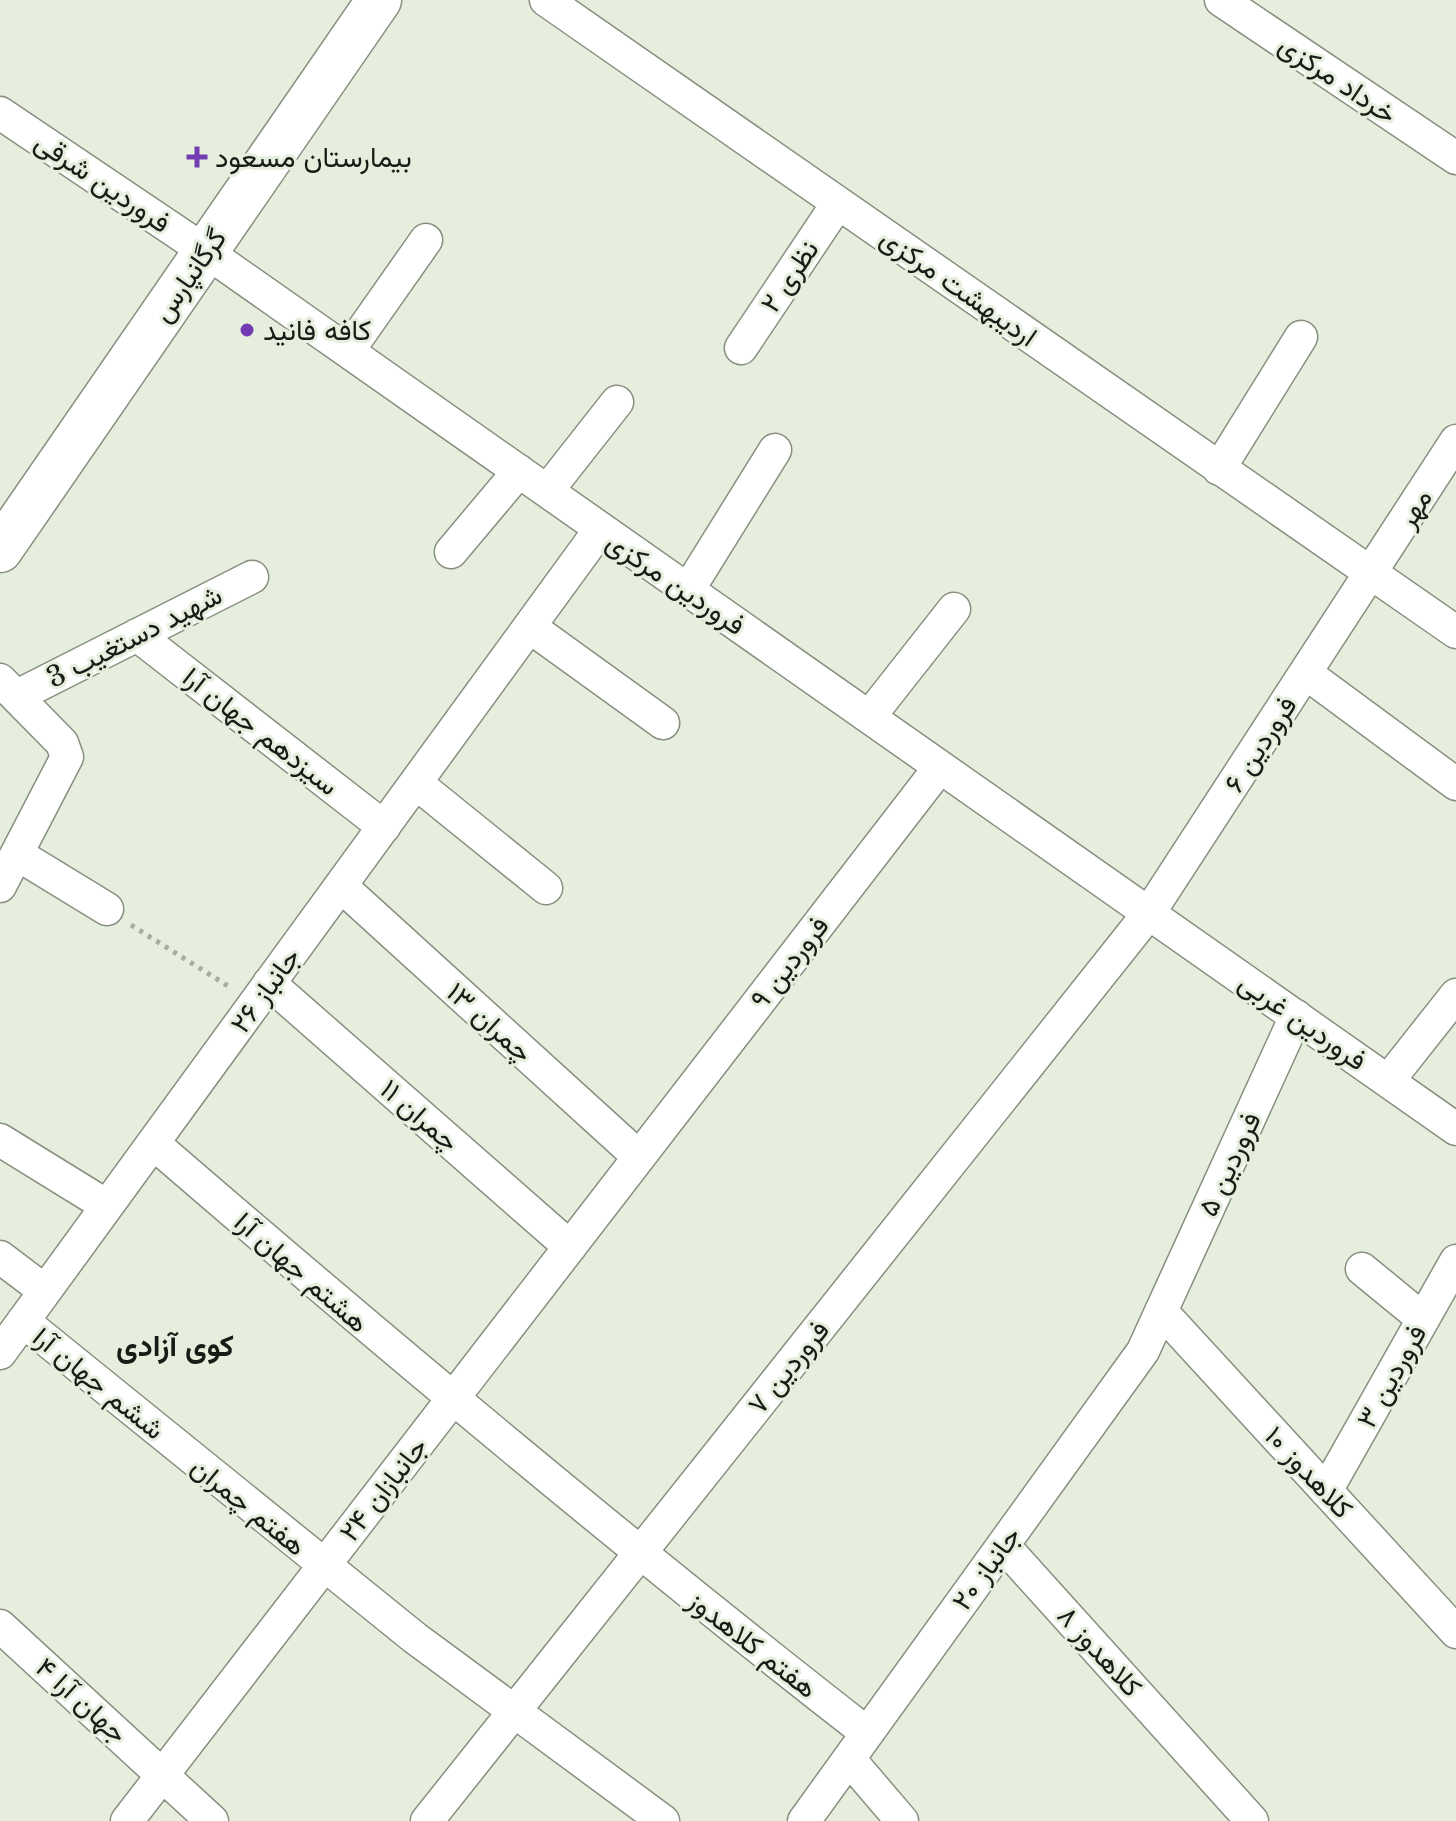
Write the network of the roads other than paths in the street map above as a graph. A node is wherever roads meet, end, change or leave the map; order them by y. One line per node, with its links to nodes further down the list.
1 (379, 0): 8 (street, گرگانپارس)
2 (546, 0): 6 (street, اردیبهشت مرکزی)
3 (1221, 0): 5 (street, خرداد مرکزی)
4 (0, 113): 8 (street, فروردین شرقی)
5 (1456, 158)
6 (838, 203): 10 (street, نظری ۲); 15 (street, اردیبهشت مرکزی)
7 (426, 240): 11 (street)
8 (205, 251): 11 (street, فروردین مرکزی); 19 (street, گرگانپارس)
9 (1301, 337): 15 (street)
10 (741, 348)
11 (348, 351): 16 (street, فروردین مرکزی)
12 (617, 402): 17 (street)
13 (1456, 441): 21 (street, مهر)
14 (775, 450): 23 (street)
15 (1219, 469): 21 (street, اردیبهشت مرکزی)
16 (519, 471): 17 (street, فروردین مرکزی); 20 (street)
17 (547, 491): 18 (street, فروردین مرکزی)
18 (599, 531): 23 (street, فروردین مرکزی); 25 (street, جانباز ۲۶)
19 (0, 550)
20 (451, 552)
21 (1371, 575): 26 (street, اردیبهشت مرکزی); 28 (street, فروردین ۶)
22 (252, 577): 27 (street, شهيد دستغيب 3)
23 (688, 590): 30 (street, فروردین مرکزی)
24 (954, 609): 30 (street)
25 (530, 627): 31 (street); 33 (street, جانباز ۲۶)
26 (1456, 632)
27 (137, 635): 29 (street, شهيد دستغيب 3); 35 (street, سیزدهم جهان آرا)
28 (1307, 674): 34 (street); 41 (street, فروردین ۶)
29 (8, 688): 36 (street)
30 (869, 717): 32 (street, فروردین مرکزی)
31 (663, 723)
32 (940, 767): 41 (street, فروردین مرکزی); 49 (street, فروردین ۹)
33 (416, 783): 35 (street, جانباز ۲۶); 39 (street)
34 (1456, 784)
35 (384, 827): 38 (street, جانباز ۲۶)
36 (17, 854): 37 (street); 40 (street)
37 (0, 886)
38 (341, 886): 42 (street, جانباز ۲۶); 49 (street, ۱۳ چمران)
39 (546, 888)
40 (107, 909)
41 (1149, 913): 44 (street, فروردین غربی); 65 (street, فروردین ۷)
42 (262, 993): 48 (street, جانباز ۲۶); 51 (street, ۱۱ چمران)
43 (1456, 995): 45 (street)
44 (1296, 1016): 45 (street, فروردین غربی); 56 (street, فروردین ۵)
45 (1388, 1081): 46 (street, فروردین غربی)
46 (1456, 1129)
47 (0, 1140): 50 (street)
48 (153, 1143): 50 (street, جانباز ۲۶); 60 (street, هشتم جهان آرا)
49 (639, 1157): 51 (street, جانبازان ۲۴)
50 (107, 1206): 55 (street, جانباز ۲۶)
51 (570, 1247): 60 (street, جانبازان ۲۴)
52 (0, 1257): 55 (street)
53 (1456, 1261): 57 (street, فروردین ۳)
54 (1362, 1269): 57 (street)
55 (45, 1291): 58 (street, جانباز ۲۶)
56 (1161, 1311): 63 (street, کلاهدوز ۱۰); 64 (street, ۲۰ جانباز)
57 (1423, 1319): 63 (street, فروردین ۳)
58 (23, 1321): 59 (street, جانباز ۲۶); 61 (street, ششم جهان آرا)
59 (0, 1353)
60 (452, 1400): 62 (street, هشتم جهان آرا); 66 (street, جانبازان ۲۴)
61 (175, 1445): 66 (street, هفتم چمران)
62 (541, 1475): 65 (street, هفتم کلاهدوز)
63 (1326, 1491): 68 (street, کلاهدوز ۱۰)
64 (1003, 1545): 70 (street, ۲۰ جانباز); 79 (street, کلاهدوز ۸)
65 (639, 1555): 69 (street, فروردین ۷); 70 (street, هفتم کلاهدوز)
66 (324, 1566): 69 (street, هفتم چمران); 72 (street, جانبازان ۲۴)
67 (0, 1626): 72 (street, ۴ جهان آرا)
68 (1456, 1632)
69 (513, 1713): 75 (street, فروردین ۷); 76 (street, هفتم چمران)
70 (867, 1733): 71 (street, ۲۰ جانباز)
71 (849, 1759): 77 (street, ۲۰ جانباز); 78 (street)
72 (164, 1774): 73 (street, جانبازان ۲۴); 74 (street, ۴ جهان آرا)
73 (127, 1821)
74 (212, 1821)
75 (427, 1821)
76 (663, 1821)
77 (804, 1821)
78 (902, 1821)
79 (1252, 1821)

